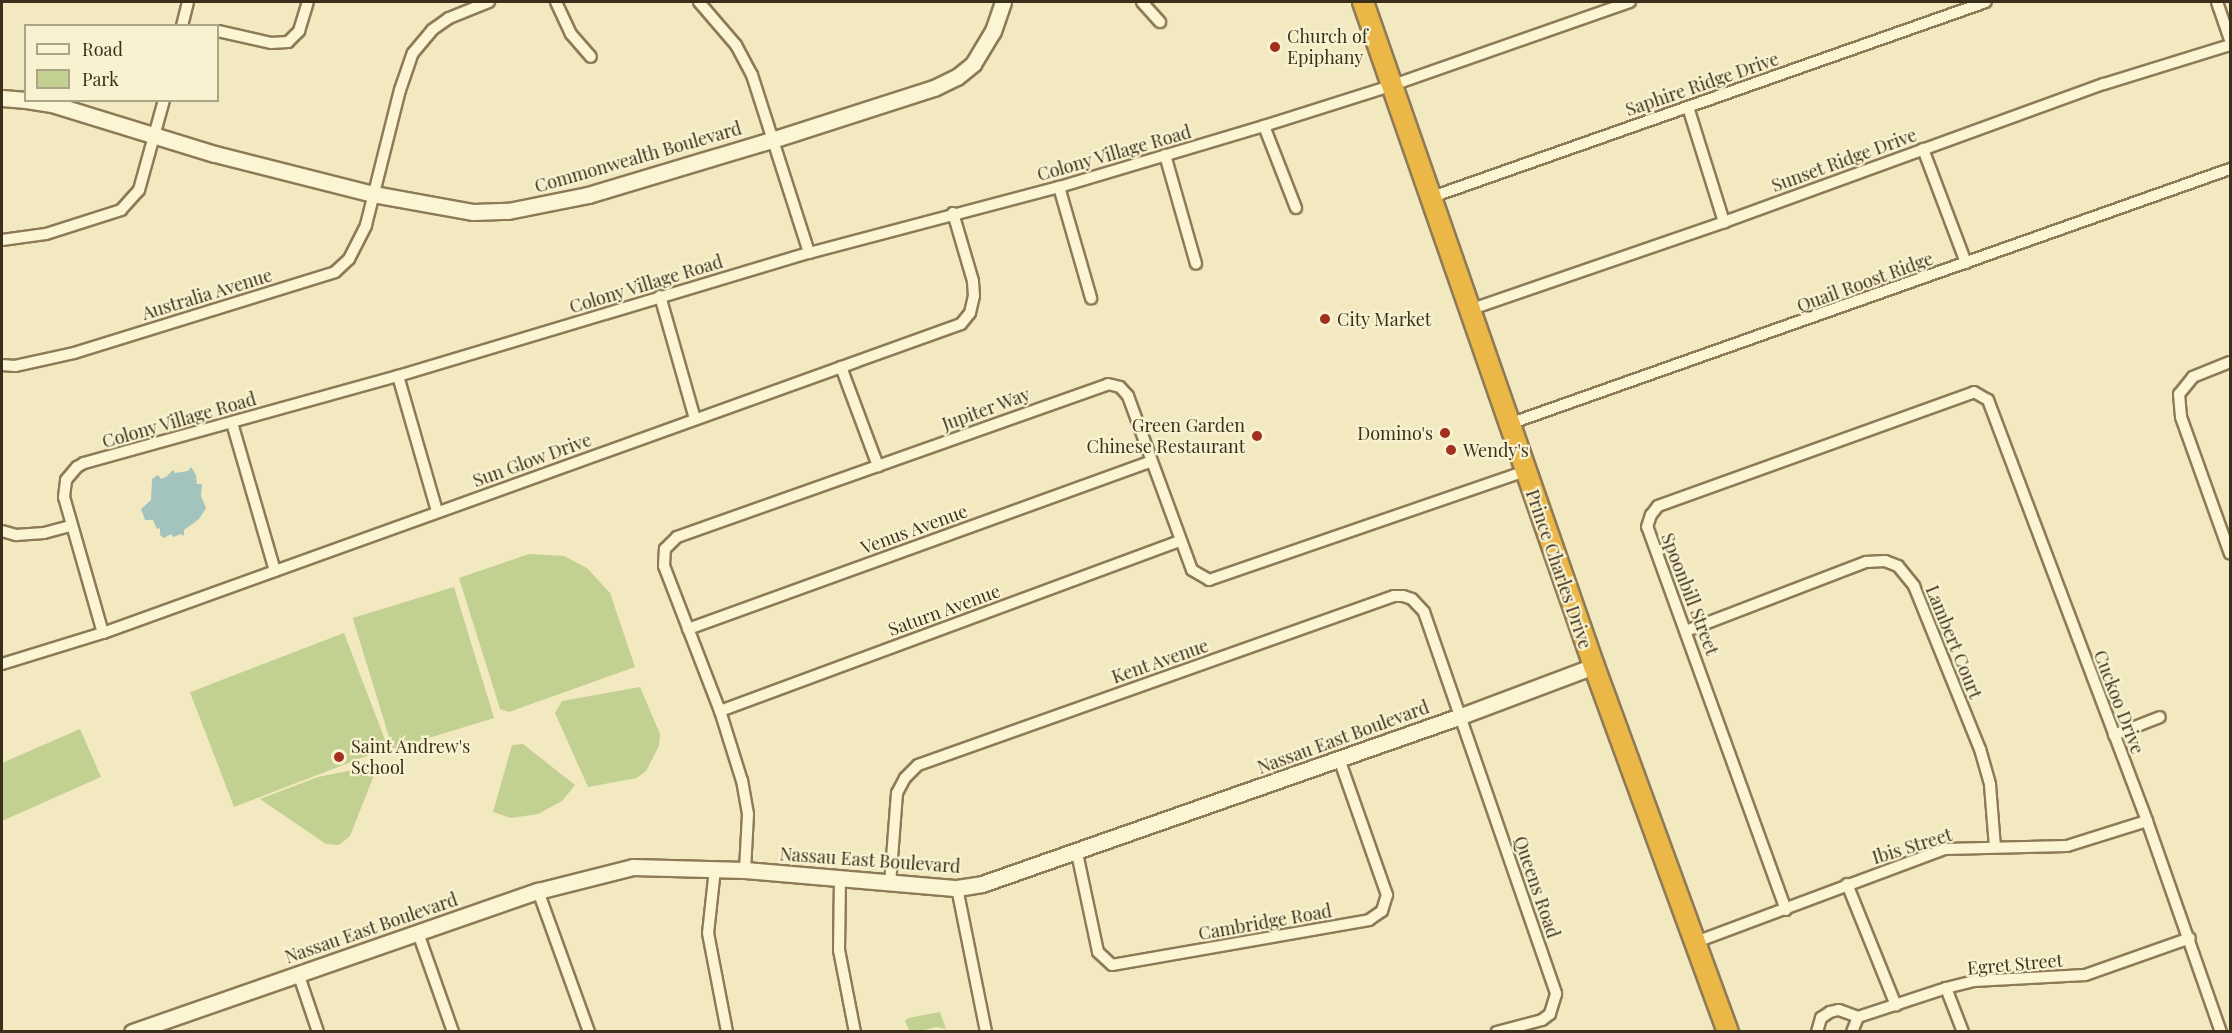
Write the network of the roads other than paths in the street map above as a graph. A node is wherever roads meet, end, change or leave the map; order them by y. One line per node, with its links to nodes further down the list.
1 (188, 2): 13 (street)
2 (308, 2): 14 (street)
3 (489, 2): 31 (street, Australia Avenue)
4 (556, 2): 17 (street)
5 (699, 2): 26 (street)
6 (1003, 2): 26 (street, Commonwealth Boulevard)
7 (1142, 2): 12 (street)
8 (1363, 2): 18 (highway, Prince Charles Drive)
9 (1630, 2): 18 (street, Colony Village Road)
10 (1986, 2): 23 (street, Saphire Ridge Drive)
11 (2217, 2): 15 (street)
12 (1160, 22)
13 (186, 24)
14 (219, 31)
15 (2230, 39)
16 (2230, 45): 27 (street, Sunset Ridge Drive)
17 (591, 57)
18 (1393, 85): 24 (street, Colony Village Road); 32 (highway, Prince Charles Drive)
19 (2, 98): 20 (street, Commonwealth Boulevard)
20 (24, 100)
21 (39, 102): 25 (street, Commonwealth Boulevard)
22 (164, 102): 25 (street)
23 (1688, 107): 32 (street, Saphire Ridge Drive); 35 (street)
24 (1264, 126): 28 (street, Colony Village Road); 33 (street)
25 (156, 134): 31 (street, Commonwealth Boulevard); 36 (street)
26 (775, 139): 31 (street, Commonwealth Boulevard); 37 (street)
27 (1923, 149): 35 (street, Sunset Ridge Drive); 39 (street)
28 (1165, 155): 30 (street, Colony Village Road); 38 (street)
29 (2230, 170): 39 (street, Quail Roost Ridge)
30 (1059, 187): 34 (street, Colony Village Road); 41 (street)
31 (373, 194): 44 (street, Australia Avenue)
32 (1429, 198): 42 (highway, Prince Charles Drive)
33 (1296, 208)
34 (953, 213): 37 (street, Colony Village Road); 45 (street, Sun Glow Drive)
35 (1724, 222): 42 (street, Sunset Ridge Drive)
36 (2, 240)
37 (809, 253): 40 (street, Colony Village Road)
38 (1196, 264)
39 (1966, 264): 50 (street, Quail Roost Ridge)
40 (660, 296): 46 (street, Colony Village Road); 48 (street)
41 (1091, 298)
42 (1469, 310): 50 (highway, Prince Charles Drive)
43 (2230, 362): 58 (street)
44 (2, 365)
45 (841, 367): 48 (street, Sun Glow Drive); 52 (street)
46 (398, 376): 49 (street, Colony Village Road); 54 (street)
47 (1974, 392): 61 (street, Spoonbill Street); 68 (street, Cuckoo Drive)
48 (695, 419): 54 (street, Sun Glow Drive)
49 (231, 423): 55 (street, Colony Village Road); 59 (street)
50 (1509, 424): 53 (highway, Prince Charles Drive)
51 (1151, 461): 52 (street, Jupiter Way); 57 (street, Jupiter Way); 60 (street, Venus Avenue)
52 (878, 466): 60 (street, Jupiter Way)
53 (1525, 471): 57 (street, Jupiter Way); 64 (highway, Prince Charles Drive)
54 (437, 512): 59 (street, Sun Glow Drive)
55 (71, 526): 56 (street); 62 (street, Colony Village Road)
56 (2, 531)
57 (1179, 540): 65 (street, Saturn Avenue)
58 (2230, 554)
59 (275, 571): 62 (street, Sun Glow Drive)
60 (688, 629): 65 (street, Jupiter Way)
61 (1686, 631): 71 (street, Lambert Court); 80 (street, Spoonbill Street)
62 (104, 633): 63 (street, Sun Glow Drive)
63 (2, 664)
64 (1594, 666): 66 (street, Nassau East Boulevard); 83 (highway, Prince Charles Drive)
65 (720, 711): 74 (street, Jupiter Way)
66 (1461, 716): 69 (street, Nassau East Boulevard); 76 (street, Kent Avenue); 95 (street, Queens Road)
67 (2160, 717): 68 (street)
68 (2114, 735): 70 (street, Cuckoo Drive)
69 (1339, 759): 72 (street, Nassau East Boulevard); 72 (street, Cambridge Road)
70 (2147, 821): 71 (street, Ibis Street); 82 (street, Cuckoo Drive)
71 (1995, 847): 77 (street, Ibis Street)
72 (1077, 853): 78 (street, Nassau East Boulevard)
73 (715, 869): 74 (street, Nassau East Boulevard); 79 (street, Nassau East Boulevard); 92 (street)
74 (745, 870): 75 (street, Nassau East Boulevard)
75 (840, 879): 76 (street, Nassau East Boulevard); 93 (street)
76 (890, 884): 78 (street, Nassau East Boulevard)
77 (1847, 884): 80 (street, Ibis Street); 86 (street)
78 (957, 888): 94 (street)
79 (538, 891): 81 (street, Nassau East Boulevard); 91 (street)
80 (1786, 910): 83 (street, Ibis Street)
81 (418, 933): 84 (street, Nassau East Boulevard); 90 (street)
82 (2190, 938): 85 (street, Egret Street); 100 (street, Cuckoo Drive)
83 (1696, 942): 96 (highway, Prince Charles Drive)
84 (298, 973): 88 (street, Nassau East Boulevard); 89 (street)
85 (1946, 988): 86 (street, Egret Street); 99 (street)
86 (1896, 1005): 87 (street, Egret Street)
87 (1858, 1017): 97 (street); 98 (street)
88 (132, 1032)
89 (318, 1032)
90 (453, 1032)
91 (589, 1032)
92 (727, 1032)
93 (855, 1032)
94 (986, 1032)
95 (1497, 1032)
96 (1728, 1032)
97 (1817, 1032)
98 (1852, 1032)
99 (1963, 1032)
100 (2221, 1032)

